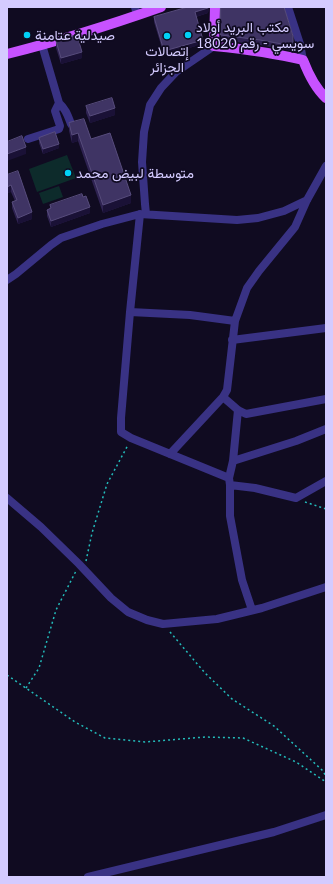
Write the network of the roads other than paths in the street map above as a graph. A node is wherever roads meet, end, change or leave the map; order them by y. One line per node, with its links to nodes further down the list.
1 (161, 7): 4 (main road)
2 (215, 7): 6 (main road)
3 (288, 7): 8 (street)
4 (136, 11): 5 (main road)
5 (42, 45): 7 (main road); 10 (street)
6 (214, 46): 8 (main road); 15 (street)
7 (7, 54)
8 (303, 60): 9 (main road)
9 (326, 98)
10 (59, 103): 11 (street); 12 (street)
11 (71, 124)
12 (28, 139)
13 (326, 166): 14 (street)
14 (308, 200): 15 (street); 18 (street)
15 (143, 214): 16 (street); 17 (street)
16 (8, 277)
17 (130, 312): 18 (street); 25 (street)
18 (234, 321): 20 (street)
19 (326, 328): 20 (street)
20 (232, 340): 21 (street)
21 (223, 397): 23 (street); 25 (street)
22 (326, 399): 23 (street)
23 (238, 410): 26 (street)
24 (326, 429): 26 (street)
25 (170, 454): 27 (street)
26 (233, 461): 27 (street)
27 (230, 481): 28 (street); 31 (street)
28 (326, 481)
29 (7, 498): 31 (street)
30 (326, 587): 31 (street)
31 (252, 610)
32 (326, 815): 33 (street)
33 (88, 877)

